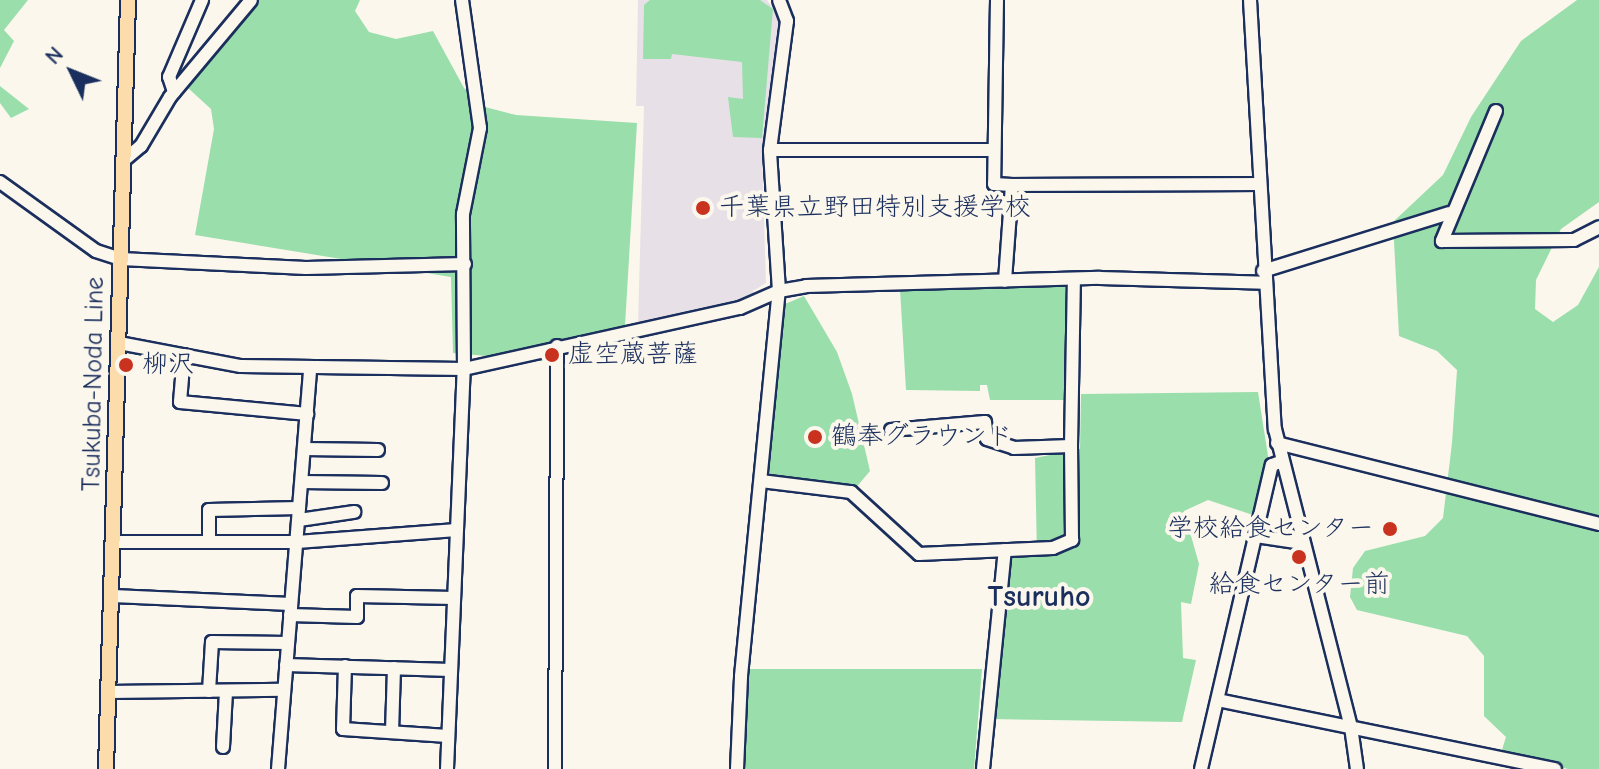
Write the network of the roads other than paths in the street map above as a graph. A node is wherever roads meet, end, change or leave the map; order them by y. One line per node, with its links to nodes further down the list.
1 (128, 0): 12 (main road, Tsukuba-Noda Line)
2 (202, 0): 8 (street)
3 (251, 0): 8 (street)
4 (462, 0): 19 (street)
5 (779, 0): 10 (street)
6 (997, 0): 11 (street)
7 (1250, 0): 14 (street)
8 (174, 92): 12 (street)
9 (1496, 111): 16 (street)
10 (770, 150): 11 (street); 23 (street)
11 (992, 150): 15 (street)
12 (123, 161): 18 (main road, Tsukuba-Noda Line)
13 (0, 182): 18 (street)
14 (1257, 184): 15 (street); 20 (street)
15 (1012, 185): 22 (street)
16 (1449, 213): 17 (street); 20 (street)
17 (1599, 227)
18 (121, 259): 19 (street); 24 (main road, Tsukuba-Noda Line)
19 (465, 264): 27 (street)
20 (1263, 277): 21 (street); 31 (street)
21 (1074, 280): 22 (street); 32 (street)
22 (1005, 281): 23 (street)
23 (779, 291): 25 (street); 36 (street)
24 (119, 343): 26 (street); 44 (main road, Tsukuba-Noda Line)
25 (557, 346): 27 (street); 69 (street)
26 (184, 355): 28 (street); 29 (street)
27 (464, 369): 28 (street); 42 (street)
28 (310, 370): 29 (street)
29 (307, 414): 33 (street)
30 (891, 430): 32 (street)
31 (1277, 443): 35 (street); 41 (street)
32 (1071, 446): 48 (street)
33 (304, 449): 34 (street); 37 (street)
34 (378, 450)
35 (1280, 462): 43 (street); 47 (street)
36 (761, 481): 48 (street); 70 (street)
37 (302, 482): 38 (street); 40 (street)
38 (382, 483)
39 (354, 512): 40 (street)
40 (299, 514): 45 (street); 46 (street)
41 (1599, 524)
42 (457, 530): 46 (street); 50 (street)
43 (1256, 536): 47 (street); 61 (street)
44 (114, 542): 45 (street); 49 (main road, Tsukuba-Noda Line)
45 (209, 542): 46 (street)
46 (297, 542): 51 (street)
47 (1302, 543): 62 (street)
48 (1005, 550): 71 (street)
49 (113, 596): 51 (street); 60 (main road, Tsukuba-Noda Line)
50 (454, 598): 51 (street); 56 (street)
51 (291, 610): 52 (street)
52 (288, 643): 53 (street); 58 (street)
53 (286, 665): 54 (street); 57 (street)
54 (345, 666): 55 (street); 63 (street)
55 (394, 668): 56 (street); 63 (street)
56 (451, 670): 64 (street)
57 (283, 690): 59 (street); 67 (street)
58 (209, 691): 59 (street); 60 (street)
59 (226, 691): 65 (street)
60 (109, 692): 66 (main road, Tsukuba-Noda Line)
61 (1218, 700): 62 (street); 72 (street)
62 (1351, 727): 73 (street); 74 (street)
63 (392, 732): 64 (street)
64 (448, 736): 68 (street)
65 (223, 747)
66 (106, 769)
67 (278, 769)
68 (447, 769)
69 (555, 769)
70 (737, 769)
71 (983, 769)
72 (1201, 769)
73 (1357, 769)
74 (1555, 769)

